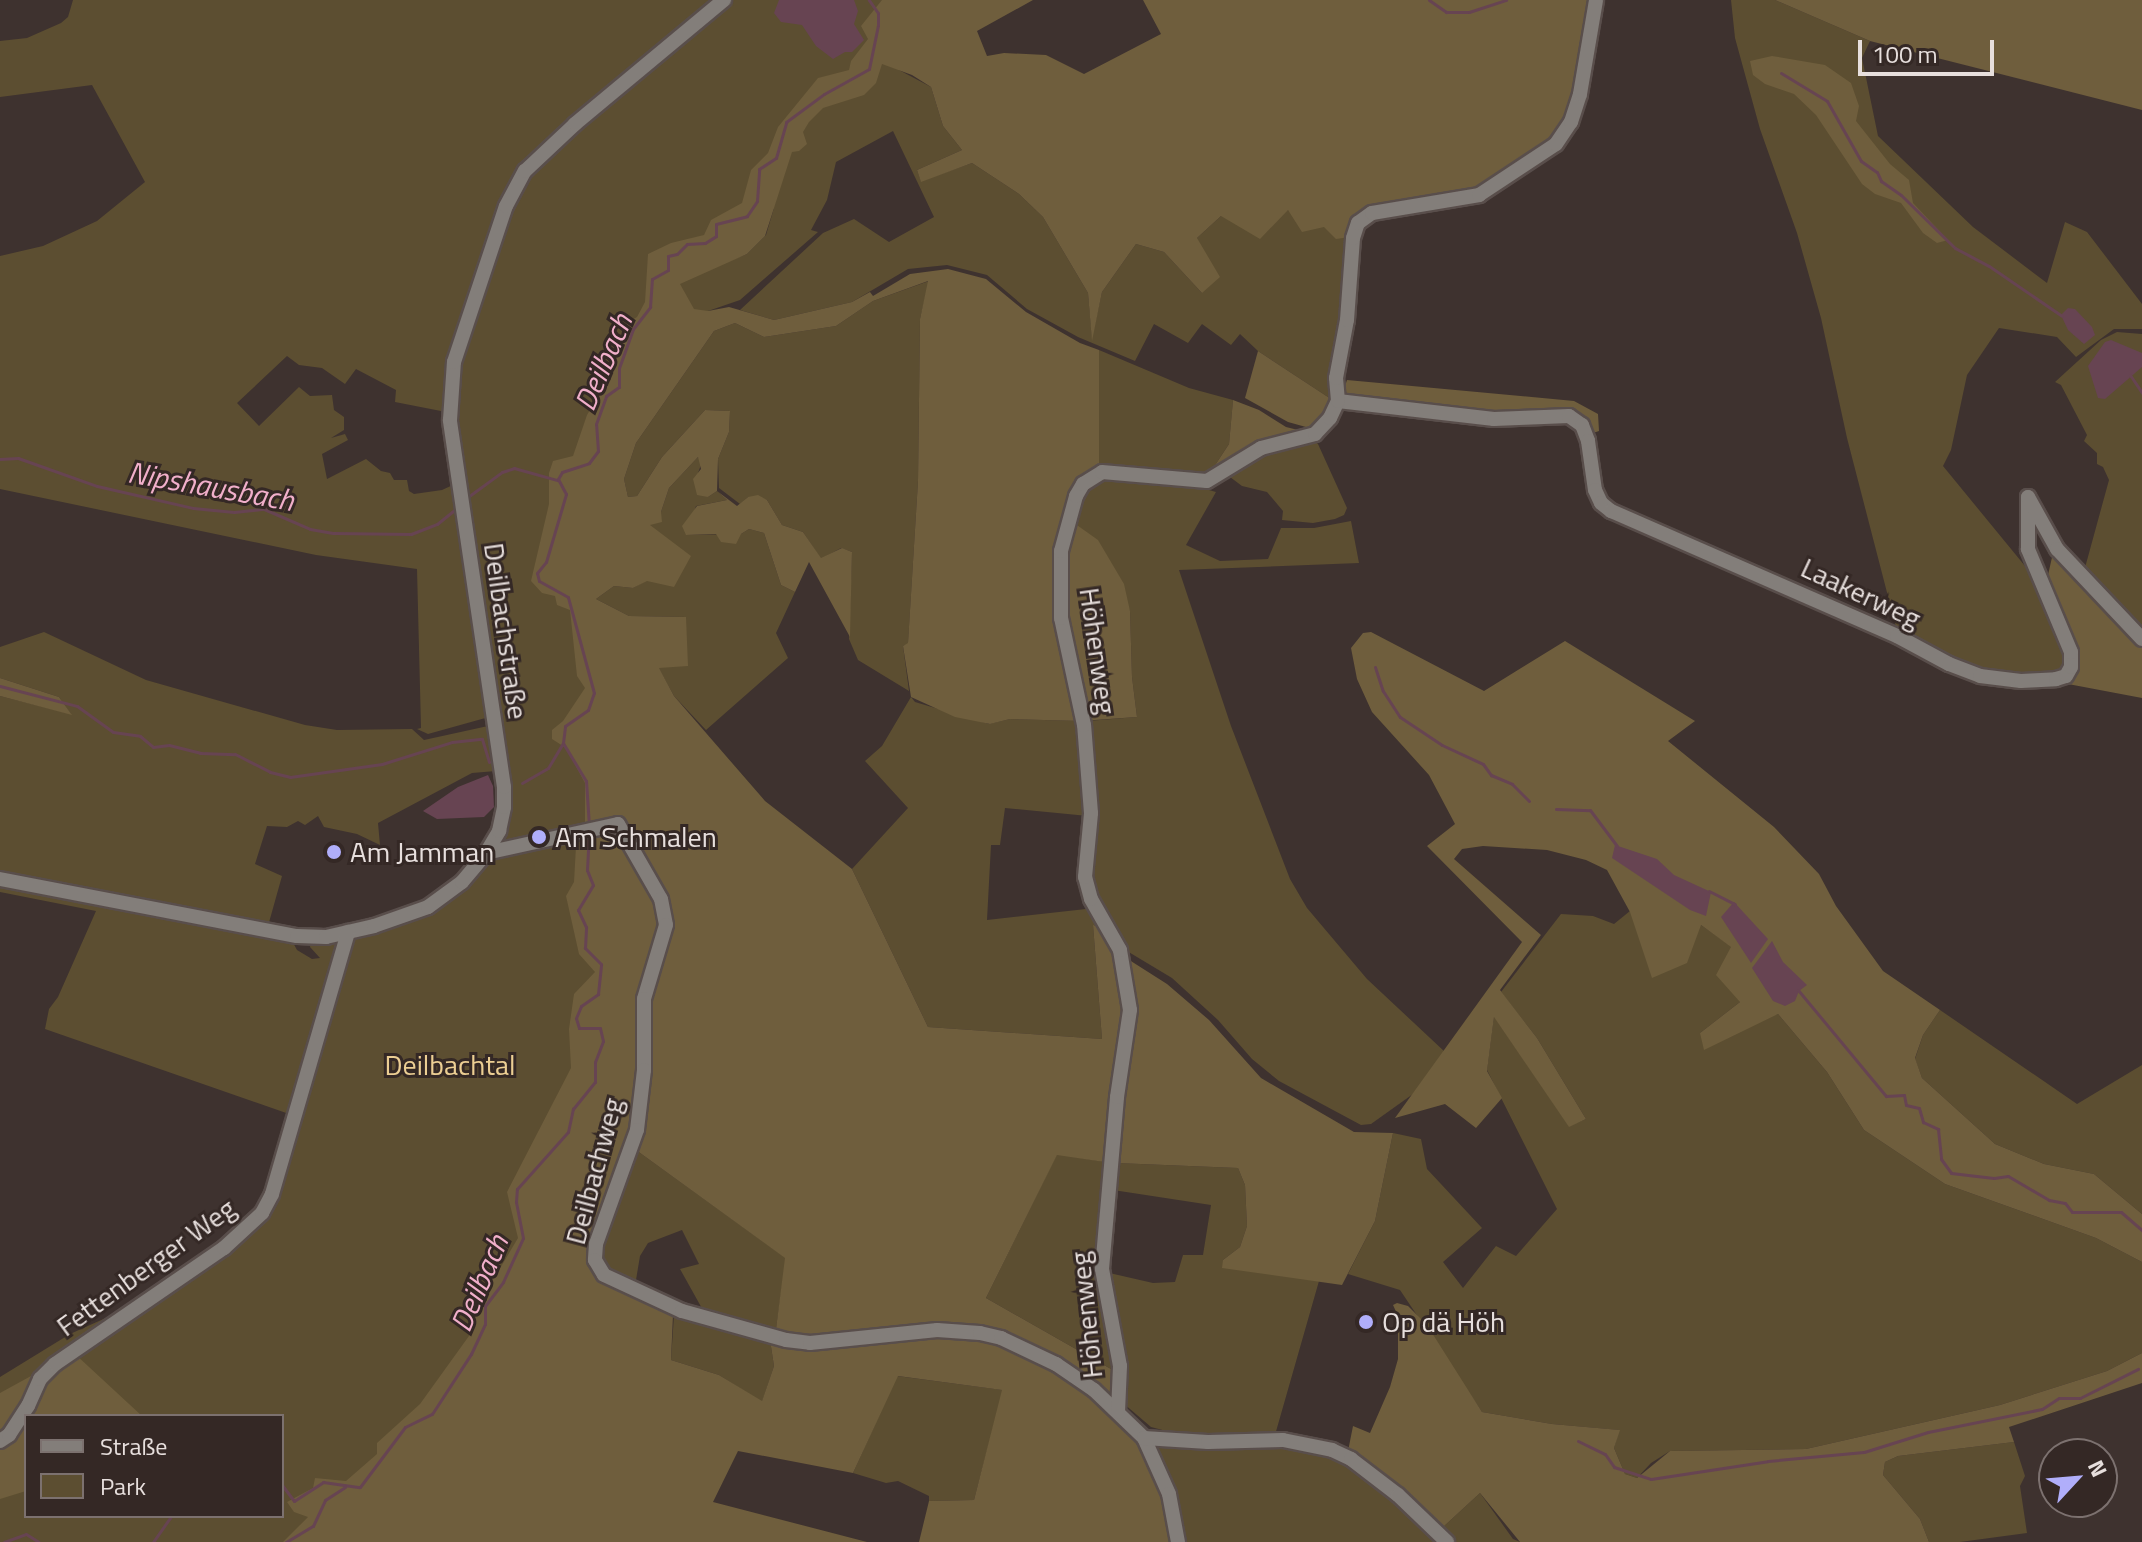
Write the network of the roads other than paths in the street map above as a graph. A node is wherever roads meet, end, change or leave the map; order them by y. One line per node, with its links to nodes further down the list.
1 (724, 0): 5 (street, Deilbachstraße)
2 (1596, 0): 3 (street)
3 (1338, 401): 4 (street, Laakerweg); 8 (street, Höhenweg)
4 (2142, 639)
5 (486, 853): 7 (street, Deilbachstraße); 8 (street, Deilbachweg)
6 (0, 879): 7 (street, Deilbachstraße)
7 (348, 932): 10 (street, Fettenberger Weg)
8 (1118, 1412): 9 (street, Höhenweg)
9 (1144, 1438): 11 (street, Höhenweg); 12 (street)
10 (0, 1441)
11 (1178, 1542)
12 (1447, 1542)

